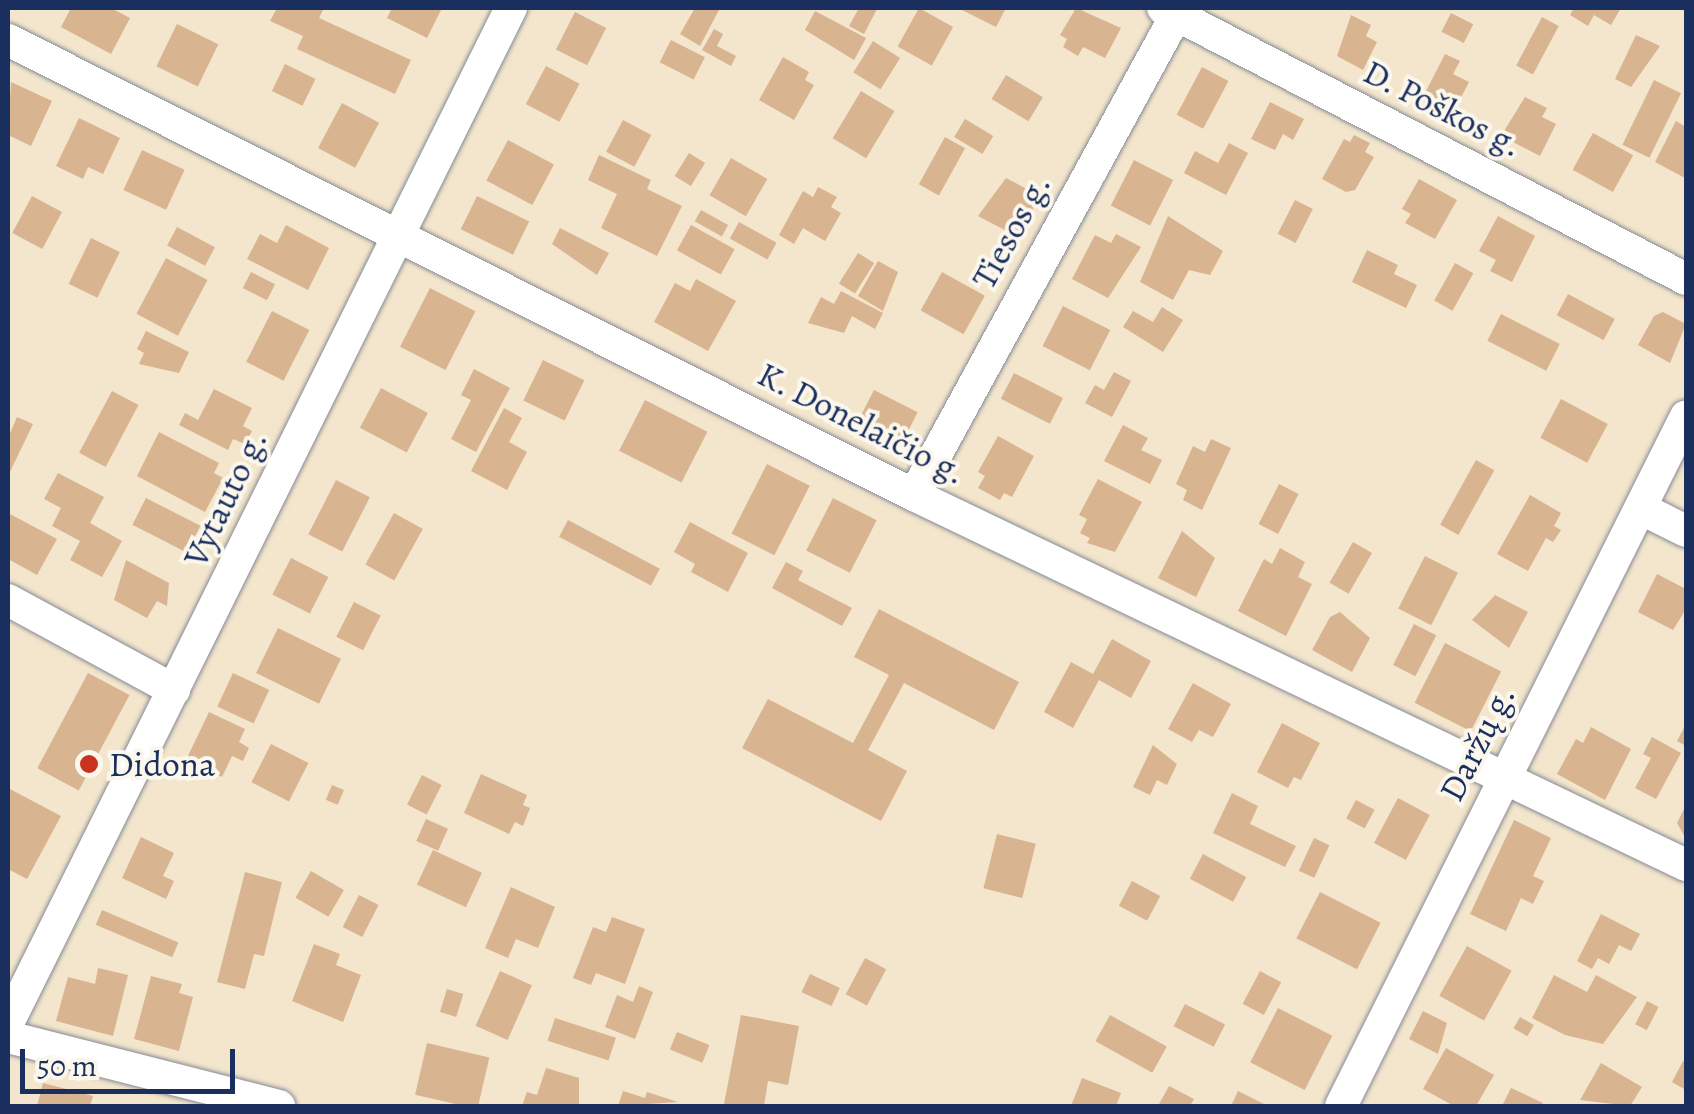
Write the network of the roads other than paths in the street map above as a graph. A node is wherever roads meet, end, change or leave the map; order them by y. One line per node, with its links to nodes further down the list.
1 (511, 8): 4 (street, Vytauto g.)
2 (1173, 10): 5 (street, D. Poškos g.); 7 (street, Tiesos g.)
3 (8, 40): 4 (street, K. Donelaičio g.)
4 (399, 236): 7 (street, K. Donelaičio g.); 11 (street, Vytauto g.)
5 (1686, 279)
6 (1686, 416): 8 (street, Daržų g.)
7 (914, 495): 12 (street, K. Donelaičio g.)
8 (1642, 509): 9 (street); 12 (street, Daržų g.)
9 (1686, 531)
10 (8, 600): 11 (street)
11 (174, 690): 14 (street, Vytauto g.)
12 (1502, 782): 13 (street, K. Donelaičio g.); 17 (street, Daržų g.)
13 (1686, 866)
14 (8, 1023)
15 (8, 1037): 16 (street)
16 (279, 1106)
17 (1341, 1106)

